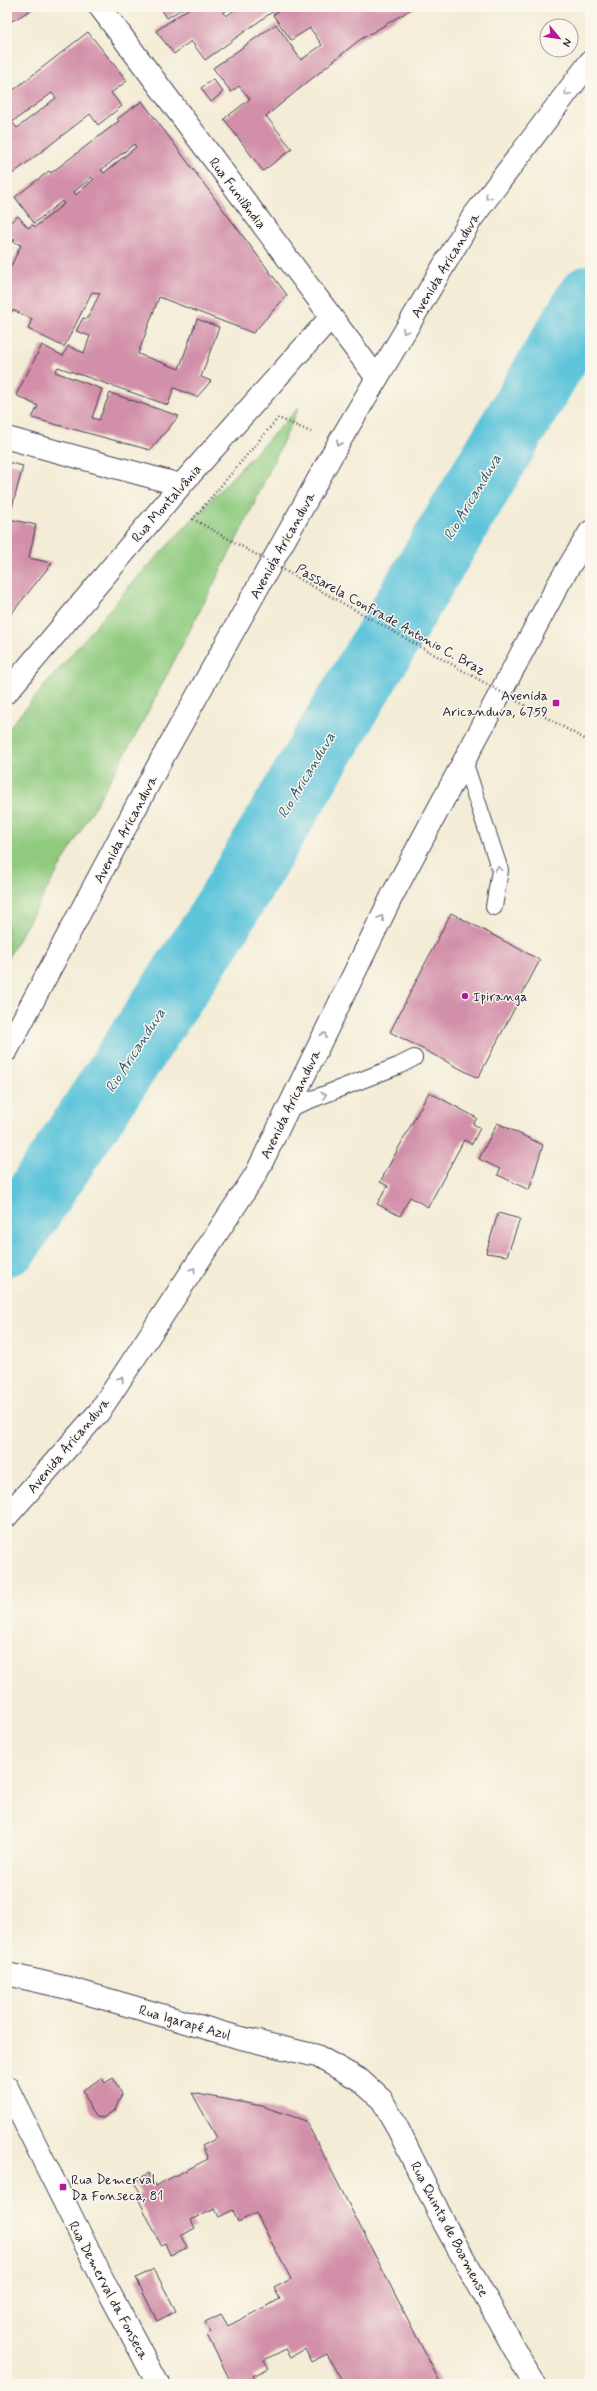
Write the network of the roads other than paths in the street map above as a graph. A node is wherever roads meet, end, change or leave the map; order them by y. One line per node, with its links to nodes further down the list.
1 (100, 7): 3 (main road, Rua Funilândia)
2 (590, 62): 4 (main road, Avenida Aricanduva, one-way to 4)
3 (330, 318): 4 (main road, Rua Funilândia); 6 (main road, Rua Montalvânia)
4 (377, 378): 11 (main road, Avenida Aricanduva, one-way to 11)
5 (7, 438): 6 (main road)
6 (181, 485): 8 (main road, Rua Montalvânia)
7 (590, 532): 9 (main road, Avenida Aricanduva)
8 (7, 692)
9 (464, 761): 10 (lane, one-way to 9); 13 (main road, Avenida Aricanduva, one-way to 9)
10 (494, 908)
11 (7, 1050)
12 (414, 1058): 13 (lane, one-way to 12)
13 (287, 1109): 14 (main road, Avenida Aricanduva, one-way to 13)
14 (7, 1516)
15 (7, 1974): 16 (main road, Rua Igarapé Azul)
16 (360, 2080): 19 (main road, Rua Quinta de Boamense)
17 (7, 2087): 18 (main road, Rua Demerval da Fonseca)
18 (158, 2384)
19 (534, 2384)

